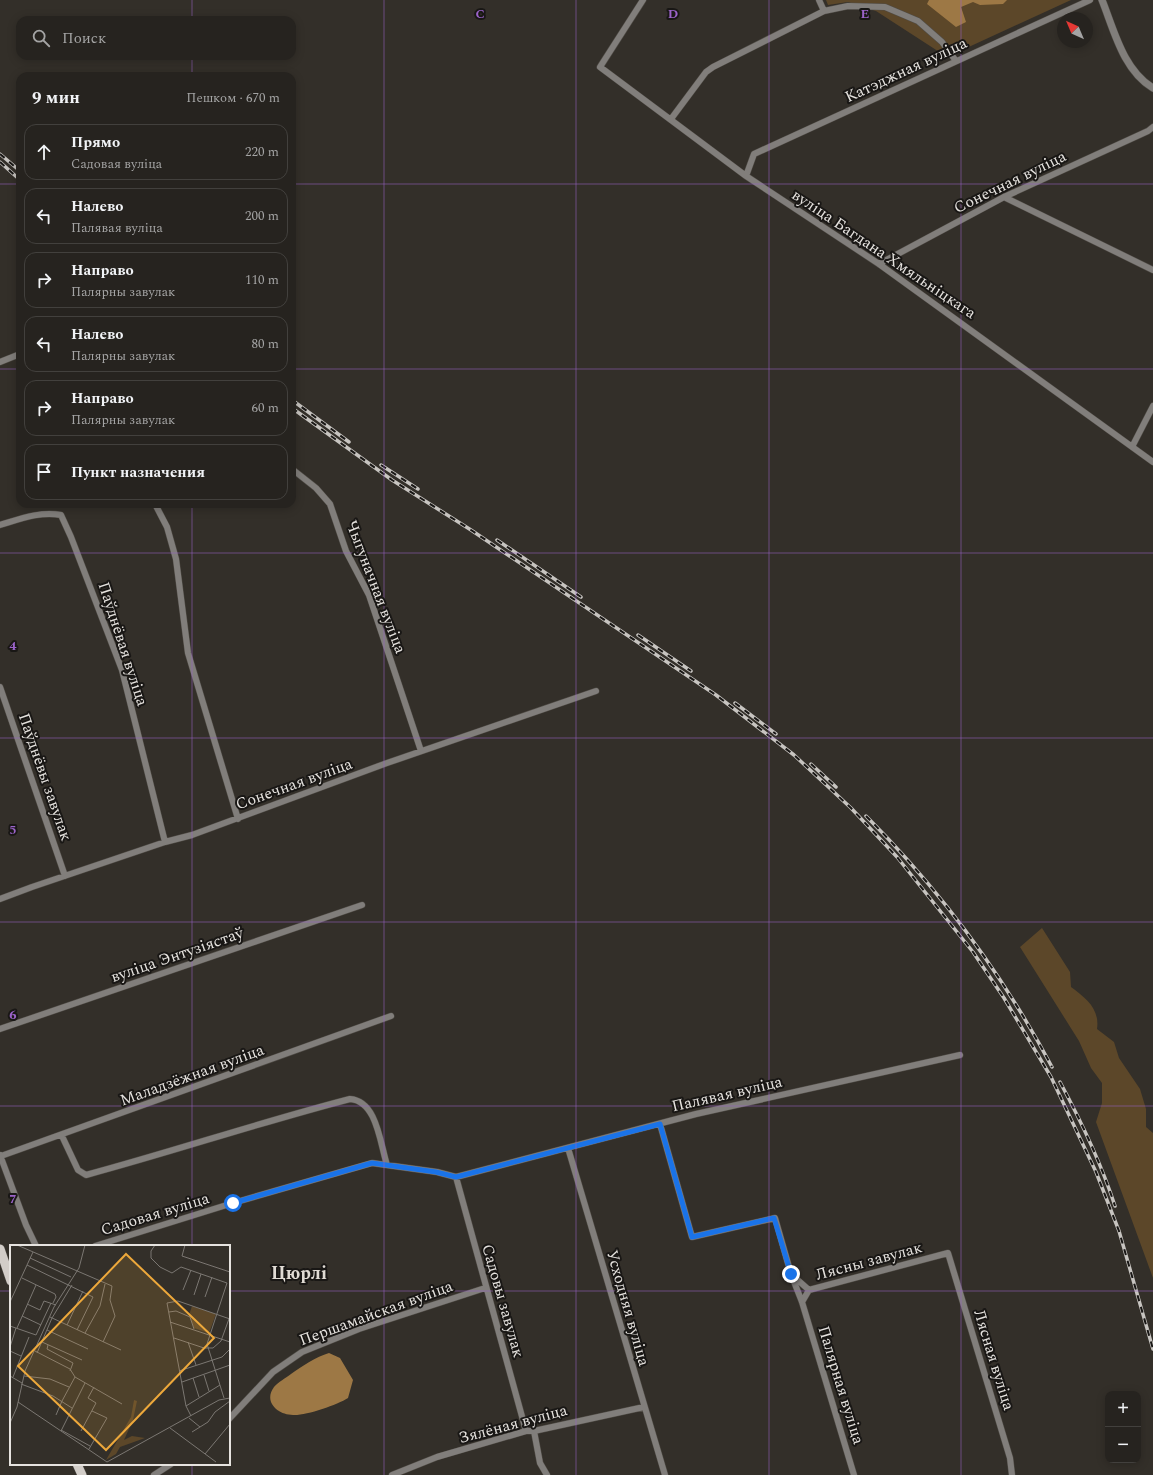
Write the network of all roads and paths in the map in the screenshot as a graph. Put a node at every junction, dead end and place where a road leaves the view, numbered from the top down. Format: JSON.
{"nodes":[{"id":1,"x":643,"y":0,"type":"edge"},
{"id":2,"x":819,"y":0,"type":"edge"},
{"id":3,"x":1090,"y":0,"type":"edge"},
{"id":4,"x":1102,"y":0,"type":"edge"},
{"id":5,"x":824,"y":11,"type":"junction"},
{"id":6,"x":956,"y":61,"type":"junction"},
{"id":7,"x":1153,"y":88,"type":"edge"},
{"id":8,"x":671,"y":119,"type":"junction"},
{"id":9,"x":1153,"y":127,"type":"edge"},
{"id":10,"x":746,"y":176,"type":"junction"},
{"id":11,"x":1004,"y":197,"type":"junction"},
{"id":12,"x":879,"y":264,"type":"junction"},
{"id":13,"x":1153,"y":270,"type":"edge"},
{"id":14,"x":16,"y":356,"type":"edge"},
{"id":15,"x":0,"y":362,"type":"edge"},
{"id":16,"x":1153,"y":406,"type":"edge"},
{"id":17,"x":1132,"y":447,"type":"junction"},
{"id":18,"x":1153,"y":462,"type":"edge"},
{"id":19,"x":296,"y":472,"type":"edge"},
{"id":20,"x":157,"y":508,"type":"edge"},
{"id":21,"x":0,"y":525,"type":"edge"},
{"id":22,"x":0,"y":687,"type":"edge"},
{"id":23,"x":596,"y":691,"type":"dead end"},
{"id":24,"x":421,"y":751,"type":"junction"},
{"id":25,"x":238,"y":819,"type":"junction"},
{"id":26,"x":165,"y":842,"type":"junction"},
{"id":27,"x":65,"y":876,"type":"junction"},
{"id":28,"x":0,"y":900,"type":"edge"},
{"id":29,"x":362,"y":905,"type":"dead end"},
{"id":30,"x":391,"y":1016,"type":"dead end"},
{"id":31,"x":0,"y":1029,"type":"edge"},
{"id":32,"x":960,"y":1055,"type":"dead end"},
{"id":33,"x":660,"y":1124,"type":"junction"},
{"id":34,"x":62,"y":1136,"type":"junction"},
{"id":35,"x":568,"y":1148,"type":"junction"},
{"id":36,"x":0,"y":1156,"type":"edge"},
{"id":37,"x":387,"y":1165,"type":"junction"},
{"id":38,"x":456,"y":1177,"type":"junction"},
{"id":39,"x":36,"y":1245,"type":"edge"},
{"id":40,"x":98,"y":1245,"type":"edge"},
{"id":41,"x":0,"y":1249,"type":"edge"},
{"id":42,"x":948,"y":1254,"type":"joint"},
{"id":43,"x":791,"y":1274,"type":"junction"},
{"id":44,"x":10,"y":1276,"type":"edge"},
{"id":45,"x":485,"y":1288,"type":"junction"},
{"id":46,"x":809,"y":1290,"type":"junction"},
{"id":47,"x":802,"y":1302,"type":"junction"},
{"id":48,"x":644,"y":1407,"type":"junction"},
{"id":49,"x":230,"y":1418,"type":"edge"},
{"id":50,"x":526,"y":1431,"type":"junction"},
{"id":51,"x":534,"y":1431,"type":"junction"},
{"id":52,"x":77,"y":1465,"type":"edge"},
{"id":53,"x":169,"y":1465,"type":"edge"},
{"id":54,"x":82,"y":1475,"type":"edge"},
{"id":55,"x":154,"y":1475,"type":"edge"},
{"id":56,"x":392,"y":1475,"type":"edge"},
{"id":57,"x":547,"y":1475,"type":"edge"},
{"id":58,"x":665,"y":1475,"type":"edge"},
{"id":59,"x":854,"y":1475,"type":"edge"},
{"id":60,"x":1012,"y":1475,"type":"edge"}],
"edges":[{"from":1,"to":8,"type":"street","name":"вуліца Багдана Хмяльніцкага"},
{"from":2,"to":5,"type":"street"},
{"from":3,"to":6,"type":"street","name":"Катэджная вуліца"},
{"from":4,"to":7,"type":"street"},
{"from":5,"to":6,"type":"street"},
{"from":5,"to":8,"type":"street"},
{"from":6,"to":10,"type":"street","name":"Катэджная вуліца"},
{"from":8,"to":10,"type":"street","name":"вуліца Багдана Хмяльніцкага"},
{"from":9,"to":11,"type":"street","name":"Сонечная вуліца"},
{"from":10,"to":12,"type":"street","name":"вуліца Багдана Хмяльніцкага"},
{"from":11,"to":12,"type":"street","name":"Сонечная вуліца"},
{"from":11,"to":13,"type":"street"},
{"from":12,"to":17,"type":"street","name":"вуліца Багдана Хмяльніцкага"},
{"from":14,"to":15,"type":"street"},
{"from":16,"to":17,"type":"street"},
{"from":17,"to":18,"type":"street","name":"вуліца Багдана Хмяльніцкага"},
{"from":19,"to":24,"type":"street","name":"Чыгуначная вуліца"},
{"from":20,"to":25,"type":"street"},
{"from":21,"to":26,"type":"street","name":"Паўднёвая вуліца"},
{"from":22,"to":27,"type":"street","name":"Паўднёвы завулак"},
{"from":23,"to":24,"type":"street","name":"Сонечная вуліца"},
{"from":24,"to":25,"type":"street","name":"Сонечная вуліца"},
{"from":25,"to":26,"type":"street","name":"Сонечная вуліца"},
{"from":26,"to":27,"type":"street","name":"Сонечная вуліца"},
{"from":27,"to":28,"type":"street","name":"Сонечная вуліца"},
{"from":29,"to":31,"type":"street","name":"вуліца Энтузіястаў"},
{"from":30,"to":34,"type":"street","name":"Маладзёжная вуліца"},
{"from":32,"to":33,"type":"street","name":"Палявая вуліца"},
{"from":33,"to":35,"type":"street","name":"Палявая вуліца"},
{"from":33,"to":43,"type":"street","name":"Палярная вуліца"},
{"from":34,"to":36,"type":"street","name":"Маладзёжная вуліца"},
{"from":34,"to":37,"type":"street"},
{"from":35,"to":38,"type":"street","name":"Палявая вуліца"},
{"from":35,"to":48,"type":"street","name":"Усходняя вуліца"},
{"from":36,"to":39,"type":"street"},
{"from":37,"to":38,"type":"street","name":"Садовая вуліца"},
{"from":37,"to":40,"type":"street","name":"Садовая вуліца"},
{"from":38,"to":45,"type":"street","name":"Садовы завулак"},
{"from":41,"to":44,"type":"main road"},
{"from":42,"to":46,"type":"street","name":"Лясны завулак"},
{"from":42,"to":60,"type":"street","name":"Лясная вуліца"},
{"from":43,"to":46,"type":"street"},
{"from":43,"to":47,"type":"street","name":"Палярная вуліца"},
{"from":45,"to":49,"type":"street","name":"Першамайская вуліца"},
{"from":45,"to":50,"type":"street","name":"Садовы завулак"},
{"from":46,"to":47,"type":"street","name":"Лясны завулак"},
{"from":47,"to":59,"type":"street","name":"Палярная вуліца"},
{"from":48,"to":51,"type":"street","name":"Зялёная вуліца"},
{"from":48,"to":58,"type":"street","name":"Усходняя вуліца"},
{"from":50,"to":51,"type":"street","name":"Зялёная вуліца"},
{"from":50,"to":56,"type":"street","name":"Зялёная вуліца"},
{"from":51,"to":57,"type":"street"},
{"from":52,"to":54,"type":"main road"},
{"from":53,"to":55,"type":"street"}]}
